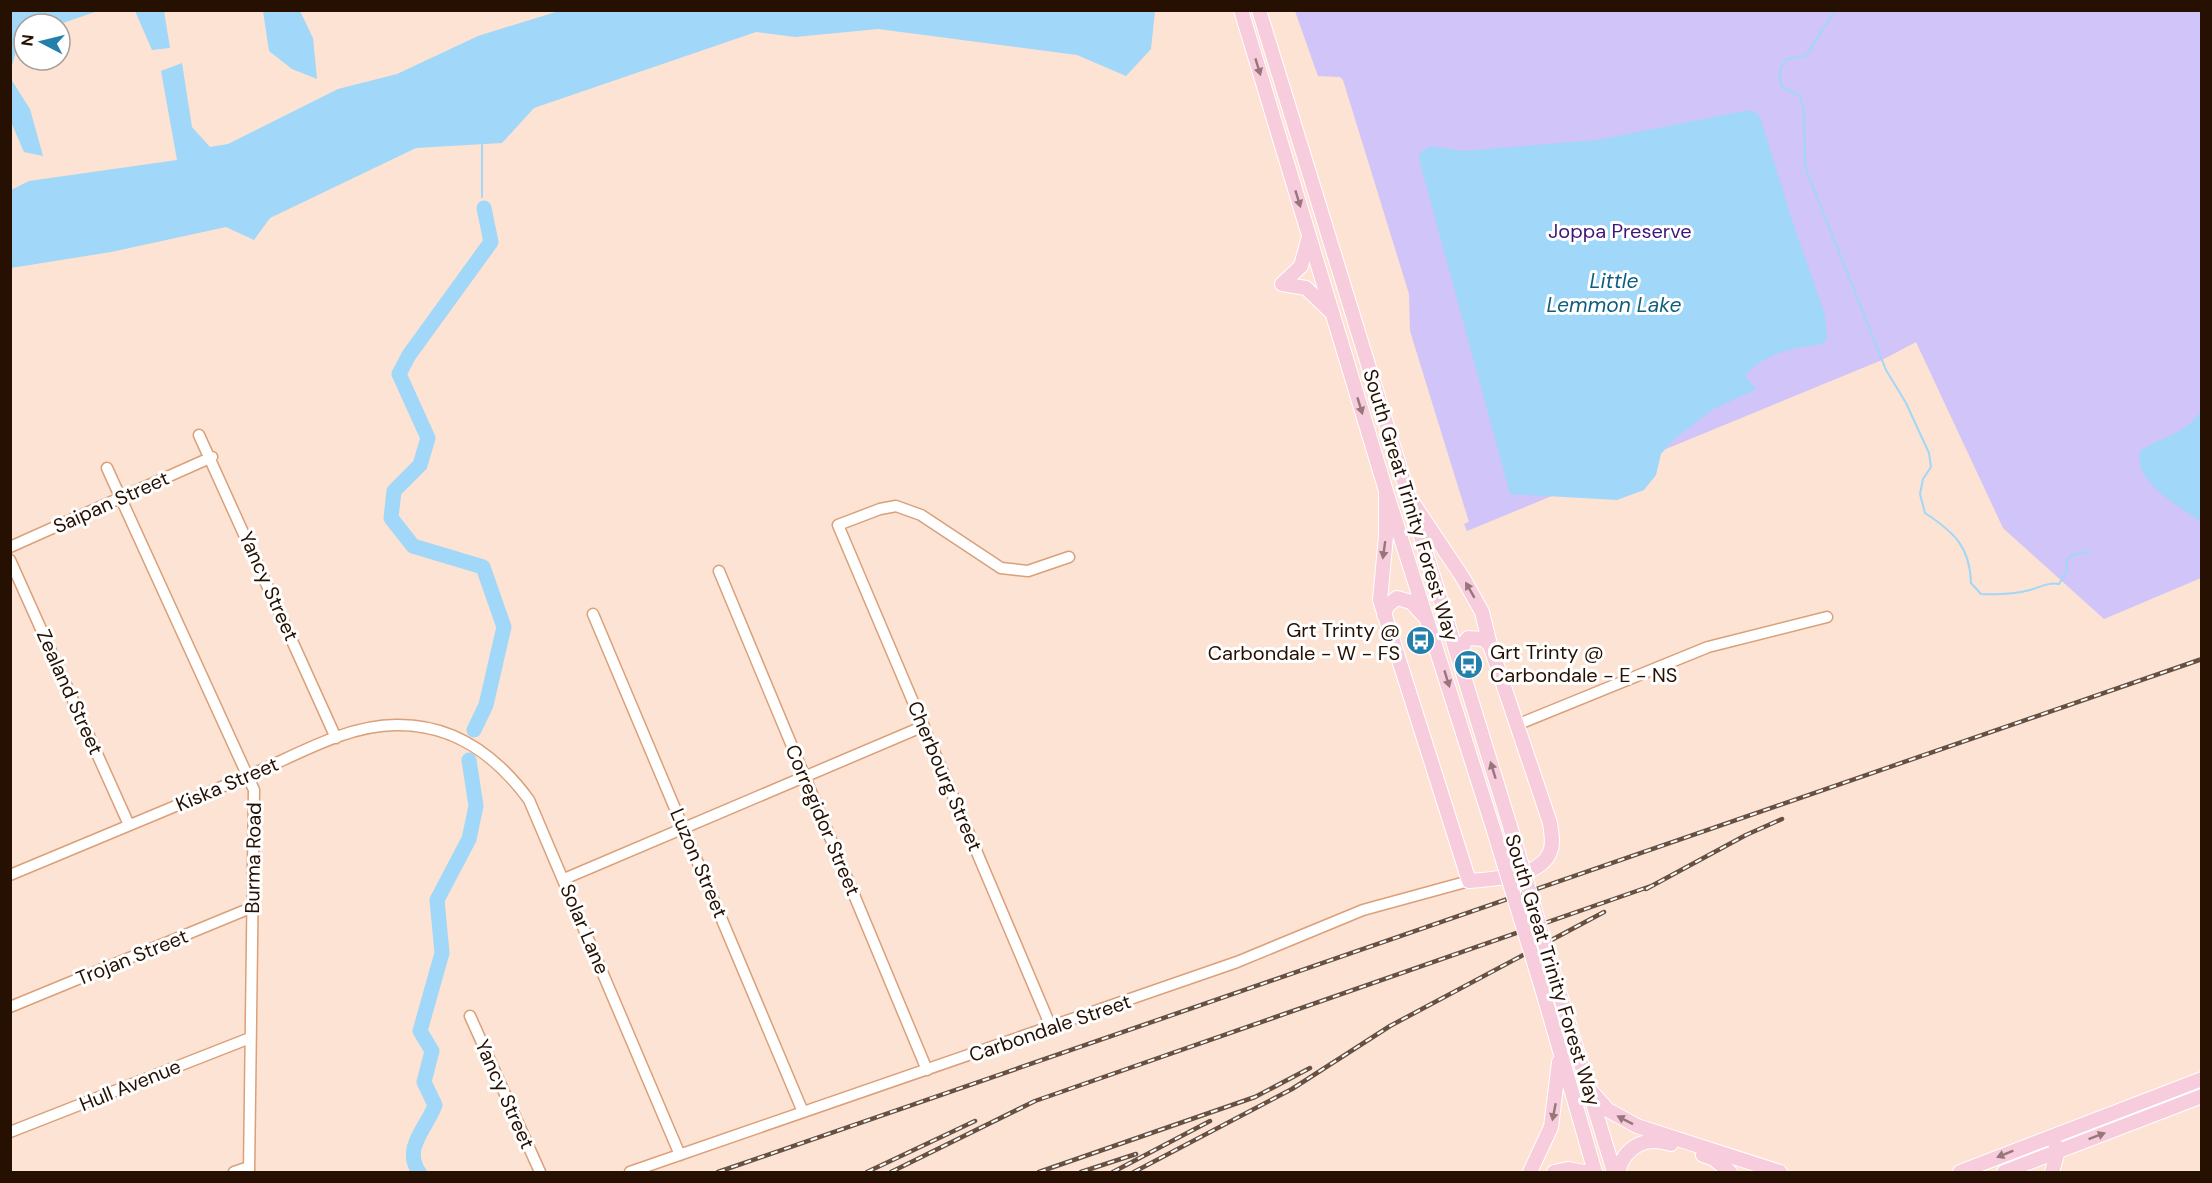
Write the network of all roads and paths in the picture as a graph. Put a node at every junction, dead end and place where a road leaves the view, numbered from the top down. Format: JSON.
{"nodes":[{"id":1,"x":1241,"y":10,"type":"edge"},
{"id":2,"x":1259,"y":10,"type":"edge"},
{"id":3,"x":1309,"y":234,"type":"junction"},
{"id":4,"x":1320,"y":274,"type":"junction"},
{"id":5,"x":1332,"y":313,"type":"junction"},
{"id":6,"x":1355,"y":328,"type":"junction"},
{"id":7,"x":199,"y":435,"type":"dead end"},
{"id":8,"x":212,"y":457,"type":"junction"},
{"id":9,"x":107,"y":468,"type":"dead end"},
{"id":10,"x":1386,"y":491,"type":"junction"},
{"id":11,"x":1409,"y":497,"type":"junction"},
{"id":12,"x":120,"y":498,"type":"junction"},
{"id":13,"x":10,"y":547,"type":"edge"},
{"id":14,"x":1069,"y":557,"type":"dead end"},
{"id":15,"x":10,"y":560,"type":"edge"},
{"id":16,"x":719,"y":571,"type":"dead end"},
{"id":17,"x":593,"y":614,"type":"dead end"},
{"id":18,"x":1384,"y":615,"type":"junction"},
{"id":19,"x":1827,"y":616,"type":"dead end"},
{"id":20,"x":1429,"y":623,"type":"junction"},
{"id":21,"x":1490,"y":645,"type":"junction"},
{"id":22,"x":1460,"y":663,"type":"junction"},
{"id":23,"x":1519,"y":724,"type":"junction"},
{"id":24,"x":924,"y":726,"type":"junction"},
{"id":25,"x":450,"y":734,"type":"joint"},
{"id":26,"x":336,"y":738,"type":"junction"},
{"id":27,"x":248,"y":775,"type":"junction"},
{"id":28,"x":805,"y":778,"type":"junction"},
{"id":29,"x":129,"y":825,"type":"junction"},
{"id":30,"x":684,"y":829,"type":"junction"},
{"id":31,"x":10,"y":875,"type":"edge"},
{"id":32,"x":564,"y":879,"type":"junction"},
{"id":33,"x":1469,"y":880,"type":"junction"},
{"id":34,"x":253,"y":908,"type":"junction"},
{"id":35,"x":10,"y":1007,"type":"edge"},
{"id":36,"x":470,"y":1016,"type":"dead end"},
{"id":37,"x":1051,"y":1027,"type":"junction"},
{"id":38,"x":250,"y":1038,"type":"junction"},
{"id":39,"x":1560,"y":1053,"type":"junction"},
{"id":40,"x":927,"y":1070,"type":"junction"},
{"id":41,"x":2202,"y":1079,"type":"edge"},
{"id":42,"x":1590,"y":1090,"type":"junction"},
{"id":43,"x":2202,"y":1096,"type":"edge"},
{"id":44,"x":803,"y":1112,"type":"junction"},
{"id":45,"x":10,"y":1132,"type":"edge"},
{"id":46,"x":2051,"y":1136,"type":"junction"},
{"id":47,"x":2058,"y":1151,"type":"junction"},
{"id":48,"x":680,"y":1155,"type":"junction"},
{"id":49,"x":249,"y":1170,"type":"edge"},
{"id":50,"x":234,"y":1173,"type":"edge"},
{"id":51,"x":540,"y":1173,"type":"edge"},
{"id":52,"x":630,"y":1173,"type":"edge"},
{"id":53,"x":1530,"y":1173,"type":"edge"},
{"id":54,"x":1554,"y":1173,"type":"edge"},
{"id":55,"x":1584,"y":1173,"type":"edge"},
{"id":56,"x":1595,"y":1173,"type":"edge"},
{"id":57,"x":1616,"y":1173,"type":"edge"},
{"id":58,"x":1730,"y":1173,"type":"edge"},
{"id":59,"x":1780,"y":1173,"type":"edge"},
{"id":60,"x":1960,"y":1173,"type":"edge"},
{"id":61,"x":2004,"y":1173,"type":"edge"},
{"id":62,"x":2052,"y":1173,"type":"edge"}],
"edges":[{"from":1,"to":3,"type":"main road","name":"South Great Trinity Forest Way","one_way":true},
{"from":2,"to":6,"type":"main road","name":"South Great Trinity Forest Way"},
{"from":3,"to":4,"type":"main road","name":"South Great Trinity Forest Way"},
{"from":3,"to":5,"type":"main road"},
{"from":4,"to":5,"type":"main road","name":"South Great Trinity Forest Way"},
{"from":4,"to":6,"type":"main road"},
{"from":5,"to":10,"type":"main road","name":"South Great Trinity Forest Way","one_way":true},
{"from":6,"to":11,"type":"main road","name":"South Great Trinity Forest Way"},
{"from":7,"to":8,"type":"street","name":"Yancy Street"},
{"from":8,"to":12,"type":"street","name":"Saipan Street"},
{"from":8,"to":26,"type":"street","name":"Yancy Street"},
{"from":9,"to":12,"type":"street","name":"Burma Road"},
{"from":10,"to":18,"type":"main road","one_way":true},
{"from":10,"to":20,"type":"main road","name":"South Great Trinity Forest Way"},
{"from":21,"to":11,"type":"main road","one_way":true},
{"from":11,"to":22,"type":"main road","name":"South Great Trinity Forest Way"},
{"from":12,"to":13,"type":"street","name":"Saipan Street"},
{"from":12,"to":27,"type":"street","name":"Burma Road"},
{"from":14,"to":24,"type":"street","name":"Cherbourg Street"},
{"from":15,"to":29,"type":"street","name":"Zealand Street"},
{"from":16,"to":28,"type":"street","name":"Corregidor Street"},
{"from":17,"to":30,"type":"street","name":"Luzon Street"},
{"from":18,"to":20,"type":"main road"},
{"from":18,"to":33,"type":"main road"},
{"from":19,"to":23,"type":"street"},
{"from":20,"to":39,"type":"main road","name":"South Great Trinity Forest Way","one_way":true,"bridge":true},
{"from":21,"to":22,"type":"main road"},
{"from":21,"to":23,"type":"main road"},
{"from":42,"to":22,"type":"main road","name":"South Great Trinity Forest Way","one_way":true,"bridge":true},
{"from":23,"to":33,"type":"main road"},
{"from":24,"to":28,"type":"street"},
{"from":24,"to":37,"type":"street","name":"Cherbourg Street"},
{"from":25,"to":26,"type":"street","name":"Kiska Street"},
{"from":25,"to":32,"type":"street","name":"Solar Lane"},
{"from":26,"to":27,"type":"street","name":"Kiska Street"},
{"from":27,"to":29,"type":"street","name":"Kiska Street"},
{"from":27,"to":34,"type":"street","name":"Burma Road"},
{"from":28,"to":30,"type":"street"},
{"from":28,"to":40,"type":"street","name":"Corregidor Street"},
{"from":29,"to":31,"type":"street","name":"Kiska Street"},
{"from":30,"to":32,"type":"street"},
{"from":30,"to":44,"type":"street","name":"Luzon Street"},
{"from":32,"to":48,"type":"street","name":"Solar Lane"},
{"from":33,"to":37,"type":"street","name":"Carbondale Street"},
{"from":34,"to":35,"type":"street","name":"Trojan Street"},
{"from":34,"to":38,"type":"street","name":"Burma Road"},
{"from":36,"to":51,"type":"street","name":"Yancy Street"},
{"from":37,"to":40,"type":"street","name":"Carbondale Street"},
{"from":38,"to":45,"type":"street","name":"Hull Avenue"},
{"from":38,"to":49,"type":"street","name":"Burma Road"},
{"from":39,"to":53,"type":"main road","one_way":true},
{"from":39,"to":56,"type":"main road","name":"South Great Trinity Forest Way"},
{"from":40,"to":44,"type":"street","name":"Carbondale Street"},
{"from":41,"to":46,"type":"main road"},
{"from":42,"to":57,"type":"main road","name":"South Great Trinity Forest Way"},
{"from":59,"to":42,"type":"main road","one_way":true},
{"from":47,"to":43,"type":"main road","one_way":true},
{"from":44,"to":48,"type":"street","name":"Carbondale Street"},
{"from":46,"to":47,"type":"main road"},
{"from":46,"to":60,"type":"main road","one_way":true},
{"from":47,"to":61,"type":"main road"},
{"from":47,"to":62,"type":"main road"},
{"from":48,"to":52,"type":"street","name":"Carbondale Street"},
{"from":49,"to":50,"type":"street"},
{"from":54,"to":55,"type":"main road"},
{"from":57,"to":58,"type":"main road"}]}
